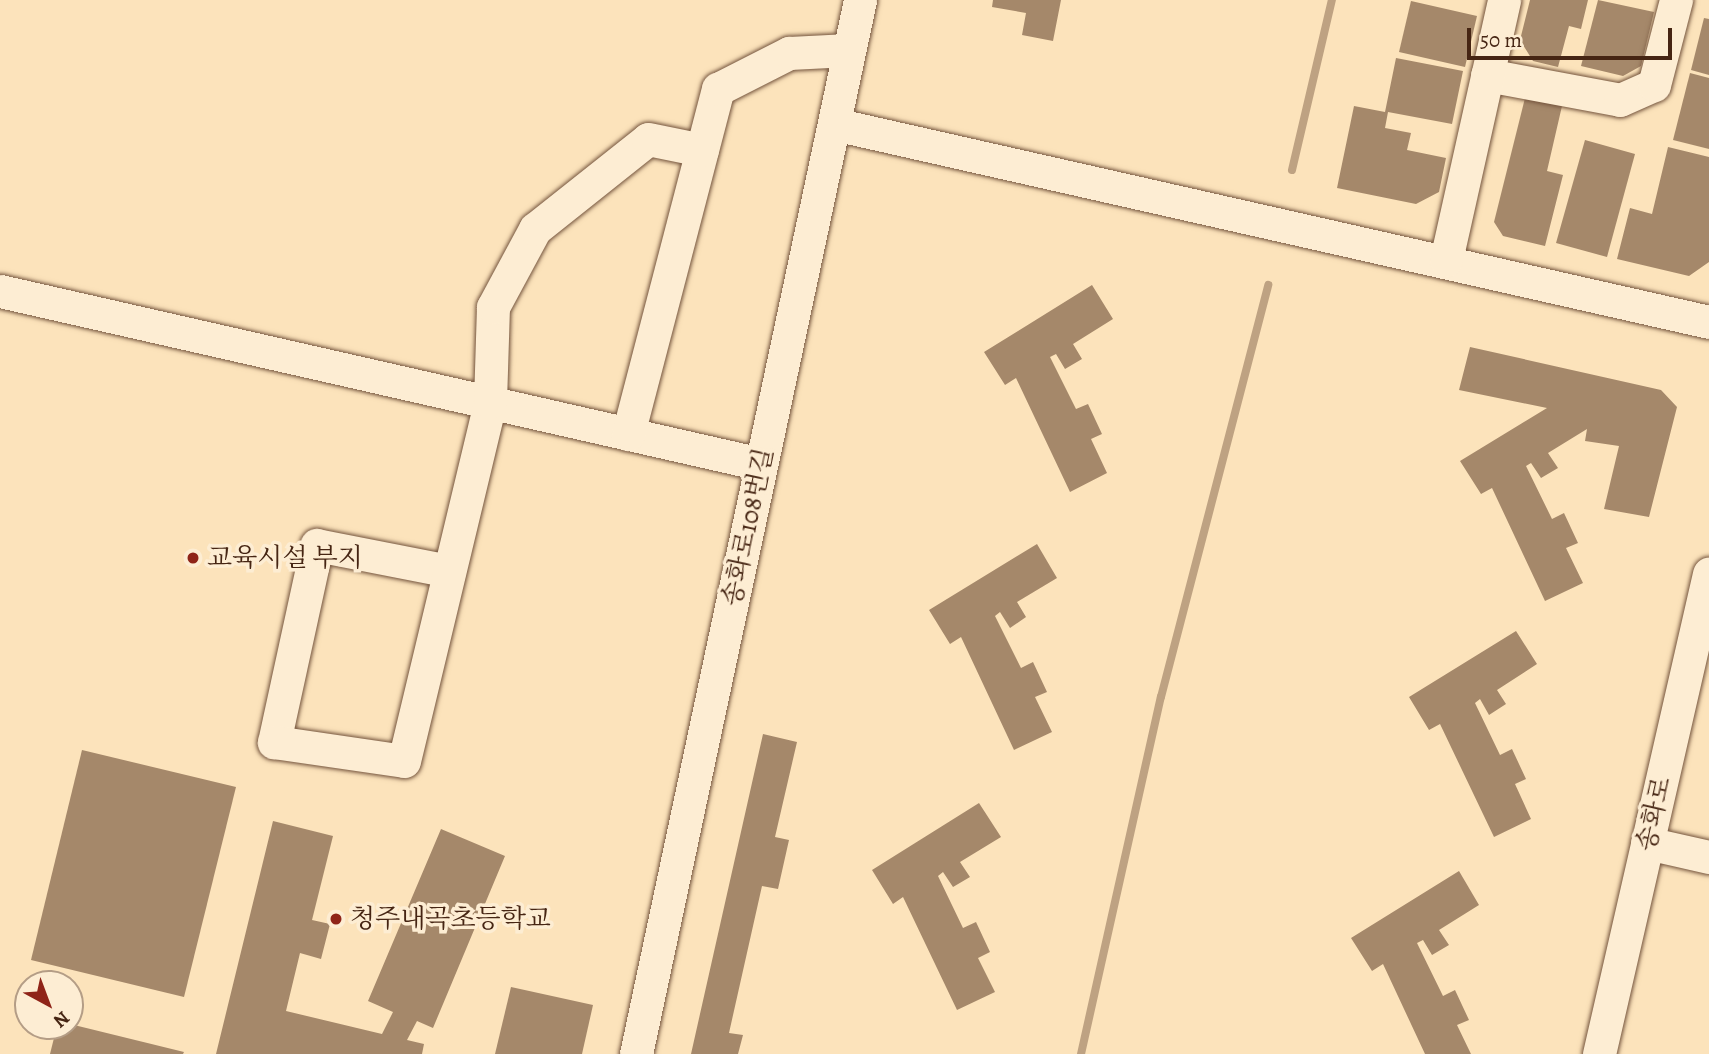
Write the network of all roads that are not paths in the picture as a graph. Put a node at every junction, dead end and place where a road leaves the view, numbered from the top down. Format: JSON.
{"nodes":[{"id":1,"x":860,"y":0,"type":"edge"},
{"id":2,"x":1504,"y":0,"type":"edge"},
{"id":3,"x":1676,"y":0,"type":"edge"},
{"id":4,"x":849,"y":50,"type":"junction"},
{"id":5,"x":1487,"y":75,"type":"junction"},
{"id":6,"x":834,"y":124,"type":"junction"},
{"id":7,"x":702,"y":150,"type":"junction"},
{"id":8,"x":1446,"y":260,"type":"junction"},
{"id":9,"x":0,"y":291,"type":"edge"},
{"id":10,"x":1709,"y":322,"type":"edge"},
{"id":11,"x":490,"y":402,"type":"junction"},
{"id":12,"x":628,"y":434,"type":"junction"},
{"id":13,"x":761,"y":464,"type":"junction"},
{"id":14,"x":449,"y":571,"type":"junction"},
{"id":15,"x":1709,"y":573,"type":"edge"},
{"id":16,"x":1647,"y":844,"type":"junction"},
{"id":17,"x":1709,"y":858,"type":"edge"},
{"id":18,"x":636,"y":1054,"type":"edge"},
{"id":19,"x":1599,"y":1054,"type":"edge"}],
"edges":[{"from":1,"to":4,"type":"street","name":"송화로108번길"},
{"from":2,"to":5,"type":"street"},
{"from":3,"to":5,"type":"street"},
{"from":4,"to":6,"type":"street","name":"송화로108번길"},
{"from":4,"to":7,"type":"street"},
{"from":5,"to":8,"type":"street"},
{"from":6,"to":8,"type":"street"},
{"from":6,"to":13,"type":"street","name":"송화로108번길"},
{"from":7,"to":11,"type":"street"},
{"from":7,"to":12,"type":"street"},
{"from":8,"to":10,"type":"street"},
{"from":9,"to":11,"type":"street"},
{"from":11,"to":12,"type":"street"},
{"from":11,"to":14,"type":"street"},
{"from":12,"to":13,"type":"street"},
{"from":13,"to":18,"type":"street","name":"송화로108번길"},
{"from":14,"to":14,"type":"street"},
{"from":15,"to":16,"type":"street","name":"송화로"},
{"from":16,"to":17,"type":"street"},
{"from":16,"to":19,"type":"street","name":"송화로"}]}
